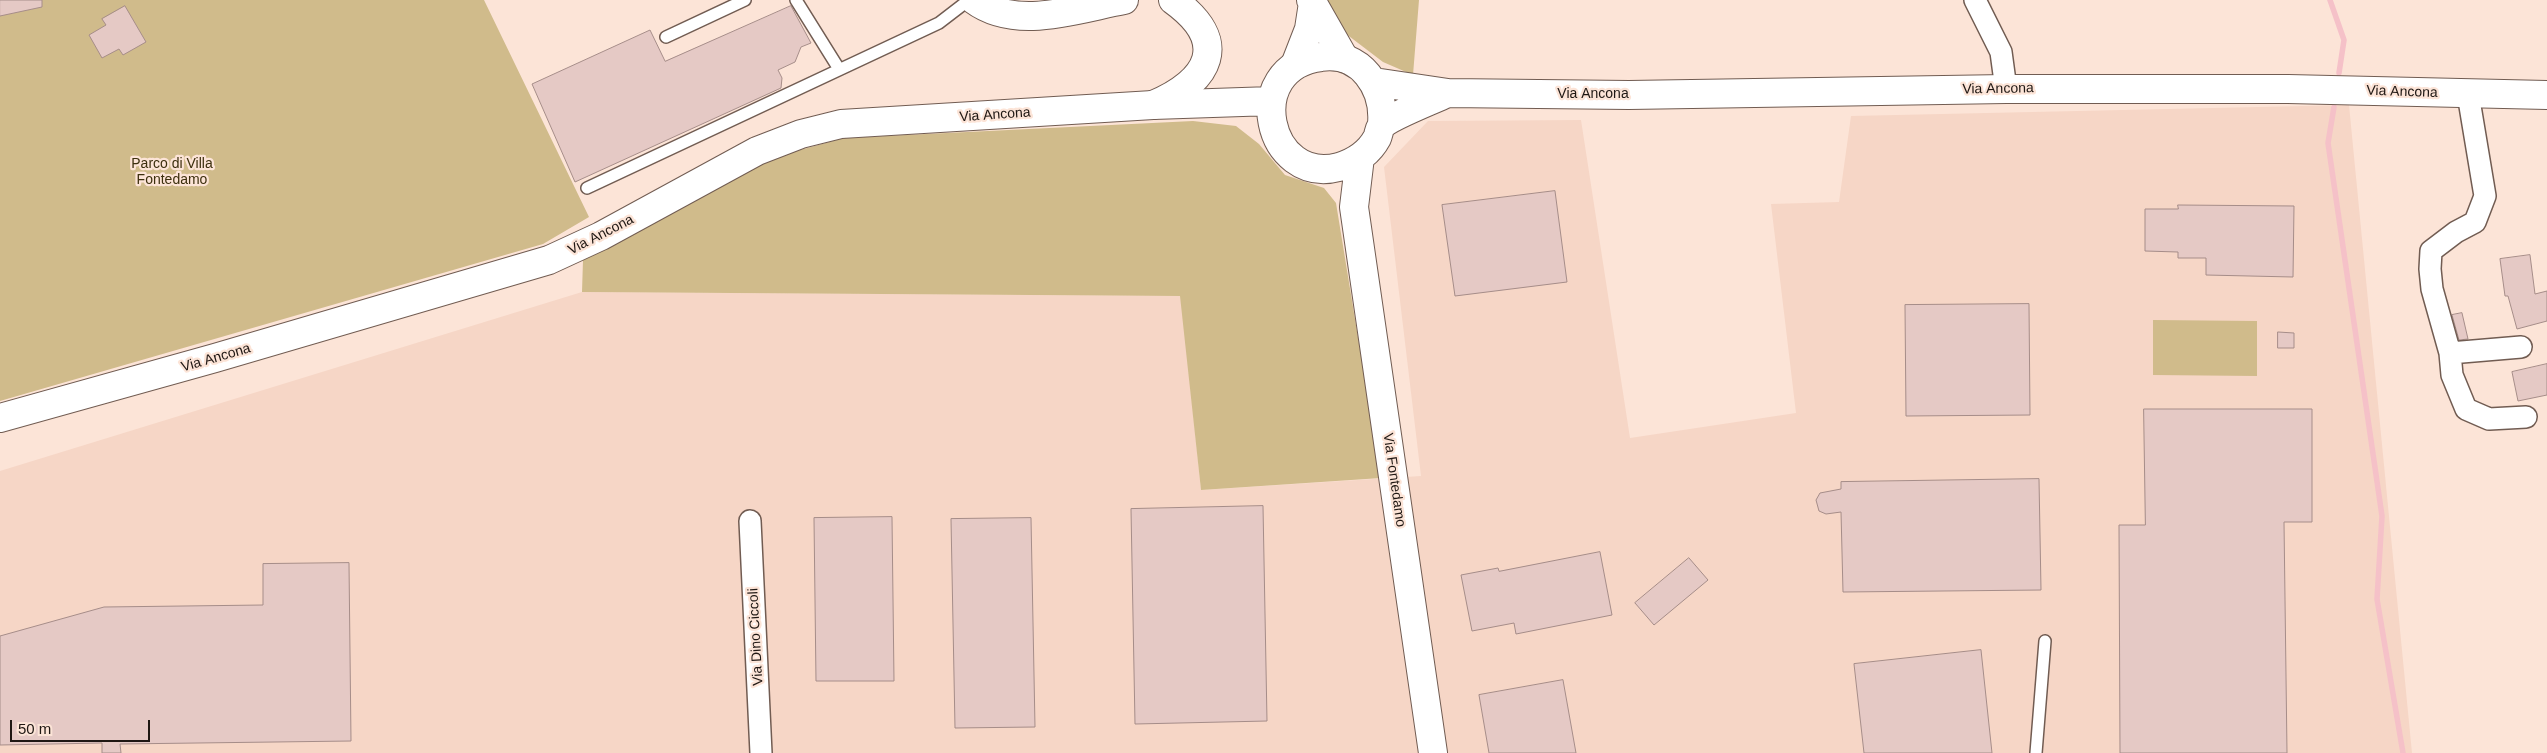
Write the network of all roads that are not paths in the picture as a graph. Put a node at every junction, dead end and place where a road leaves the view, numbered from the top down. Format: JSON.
{"nodes":[{"id":1,"x":745,"y":0,"type":"edge"},
{"id":2,"x":796,"y":0,"type":"edge"},
{"id":3,"x":970,"y":0,"type":"edge"},
{"id":4,"x":974,"y":0,"type":"edge"},
{"id":5,"x":1124,"y":0,"type":"edge"},
{"id":6,"x":1173,"y":0,"type":"edge"},
{"id":7,"x":1975,"y":0,"type":"edge"},
{"id":8,"x":1312,"y":2,"type":"edge"},
{"id":9,"x":666,"y":36,"type":"dead end"},
{"id":10,"x":1344,"y":58,"type":"junction"},
{"id":11,"x":1295,"y":65,"type":"junction"},
{"id":12,"x":839,"y":69,"type":"junction"},
{"id":13,"x":1374,"y":82,"type":"junction"},
{"id":14,"x":2006,"y":89,"type":"junction"},
{"id":15,"x":1448,"y":93,"type":"junction"},
{"id":16,"x":2468,"y":94,"type":"junction"},
{"id":17,"x":2547,"y":95,"type":"edge"},
{"id":18,"x":1272,"y":101,"type":"junction"},
{"id":19,"x":1204,"y":104,"type":"junction"},
{"id":20,"x":1153,"y":105,"type":"junction"},
{"id":21,"x":1382,"y":124,"type":"junction"},
{"id":22,"x":1273,"y":128,"type":"junction"},
{"id":23,"x":1360,"y":157,"type":"junction"},
{"id":24,"x":1323,"y":168,"type":"junction"},
{"id":25,"x":587,"y":188,"type":"dead end"},
{"id":26,"x":1354,"y":207,"type":"junction"},
{"id":27,"x":2521,"y":347,"type":"dead end"},
{"id":28,"x":2450,"y":352,"type":"junction"},
{"id":29,"x":2526,"y":417,"type":"dead end"},
{"id":30,"x":0,"y":418,"type":"edge"},
{"id":31,"x":750,"y":521,"type":"dead end"},
{"id":32,"x":2045,"y":641,"type":"dead end"},
{"id":33,"x":1427,"y":747,"type":"edge"},
{"id":34,"x":761,"y":753,"type":"edge"},
{"id":35,"x":2036,"y":753,"type":"edge"}],
"edges":[{"from":1,"to":9,"type":"lane"},
{"from":2,"to":12,"type":"lane"},
{"from":3,"to":12,"type":"lane"},
{"from":4,"to":5,"type":"main road"},
{"from":6,"to":20,"type":"main road"},
{"from":7,"to":14,"type":"street"},
{"from":8,"to":10,"type":"main road"},
{"from":8,"to":11,"type":"main road"},
{"from":10,"to":11,"type":"main road"},
{"from":10,"to":13,"type":"main road"},
{"from":11,"to":18,"type":"main road"},
{"from":12,"to":25,"type":"lane"},
{"from":13,"to":15,"type":"main road","name":"Via Ancona"},
{"from":13,"to":21,"type":"main road"},
{"from":14,"to":15,"type":"main road","name":"Via Ancona"},
{"from":14,"to":16,"type":"main road","name":"Via Ancona"},
{"from":15,"to":21,"type":"main road","name":"Via Ancona"},
{"from":16,"to":17,"type":"main road","name":"Via Ancona"},
{"from":16,"to":28,"type":"street"},
{"from":18,"to":19,"type":"main road","name":"Via Ancona"},
{"from":18,"to":22,"type":"main road"},
{"from":19,"to":20,"type":"main road","name":"Via Ancona"},
{"from":19,"to":22,"type":"main road","name":"Via Ancona"},
{"from":20,"to":30,"type":"main road","name":"Via Ancona"},
{"from":21,"to":23,"type":"main road"},
{"from":22,"to":24,"type":"main road"},
{"from":23,"to":24,"type":"main road"},
{"from":23,"to":26,"type":"main road","name":"Via Fontedamo"},
{"from":24,"to":26,"type":"main road"},
{"from":26,"to":33,"type":"main road","name":"Via Fontedamo"},
{"from":27,"to":28,"type":"street"},
{"from":28,"to":29,"type":"street"},
{"from":31,"to":34,"type":"street","name":"Via Dino Ciccoli"},
{"from":32,"to":35,"type":"lane"}]}
